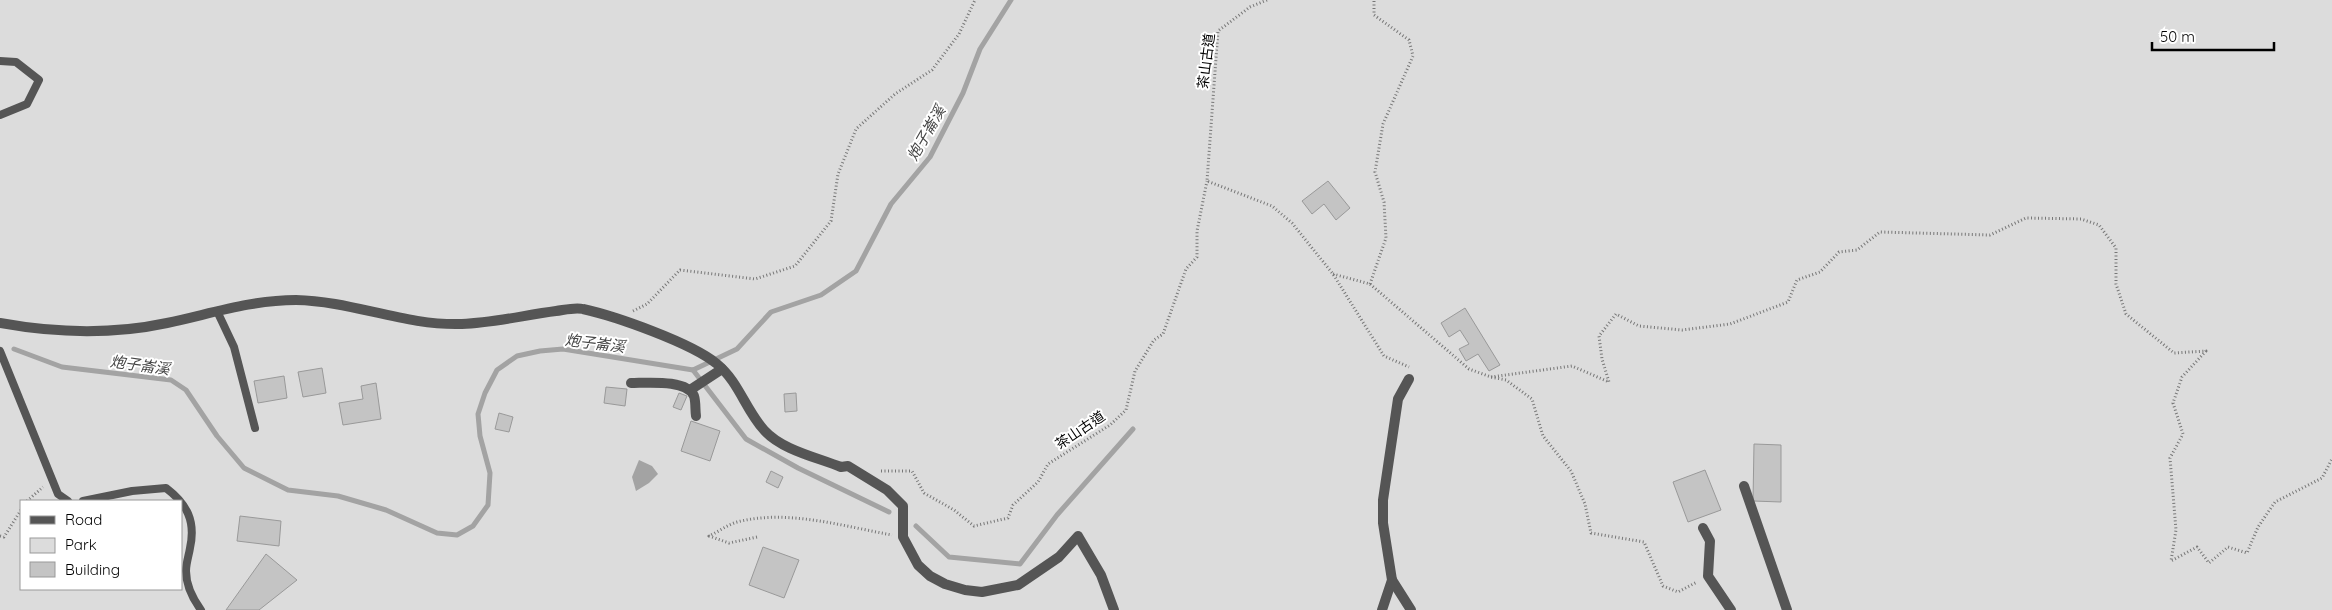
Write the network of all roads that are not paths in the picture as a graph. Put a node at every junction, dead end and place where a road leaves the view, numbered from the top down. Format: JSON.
{"nodes":[{"id":1,"x":0,"y":61,"type":"edge"},
{"id":2,"x":0,"y":115,"type":"edge"},
{"id":3,"x":217,"y":310,"type":"junction"},
{"id":4,"x":0,"y":324,"type":"edge"},
{"id":5,"x":0,"y":350,"type":"edge"},
{"id":6,"x":720,"y":367,"type":"junction"},
{"id":7,"x":1409,"y":379,"type":"road end"},
{"id":8,"x":631,"y":383,"type":"dead end"},
{"id":9,"x":690,"y":390,"type":"junction"},
{"id":10,"x":696,"y":416,"type":"dead end"},
{"id":11,"x":255,"y":428,"type":"dead end"},
{"id":12,"x":1744,"y":486,"type":"dead end"},
{"id":13,"x":67,"y":500,"type":"edge"},
{"id":14,"x":88,"y":500,"type":"edge"},
{"id":15,"x":181,"y":500,"type":"edge"},
{"id":16,"x":182,"y":502,"type":"edge"},
{"id":17,"x":1703,"y":528,"type":"dead end"},
{"id":18,"x":1392,"y":580,"type":"junction"},
{"id":19,"x":201,"y":610,"type":"edge"},
{"id":20,"x":1114,"y":610,"type":"edge"},
{"id":21,"x":1382,"y":610,"type":"edge"},
{"id":22,"x":1411,"y":610,"type":"edge"},
{"id":23,"x":1731,"y":610,"type":"edge"},
{"id":24,"x":1787,"y":610,"type":"edge"}],
"edges":[{"from":1,"to":2,"type":"lane"},
{"from":3,"to":4,"type":"street"},
{"from":3,"to":6,"type":"street"},
{"from":3,"to":11,"type":"lane"},
{"from":5,"to":13,"type":"lane"},
{"from":6,"to":9,"type":"street"},
{"from":6,"to":20,"type":"street"},
{"from":7,"to":18,"type":"street"},
{"from":8,"to":9,"type":"street"},
{"from":9,"to":10,"type":"street"},
{"from":12,"to":24,"type":"street"},
{"from":14,"to":15,"type":"lane"},
{"from":16,"to":19,"type":"lane"},
{"from":17,"to":23,"type":"street"},
{"from":18,"to":21,"type":"street"},
{"from":18,"to":22,"type":"street"}]}
